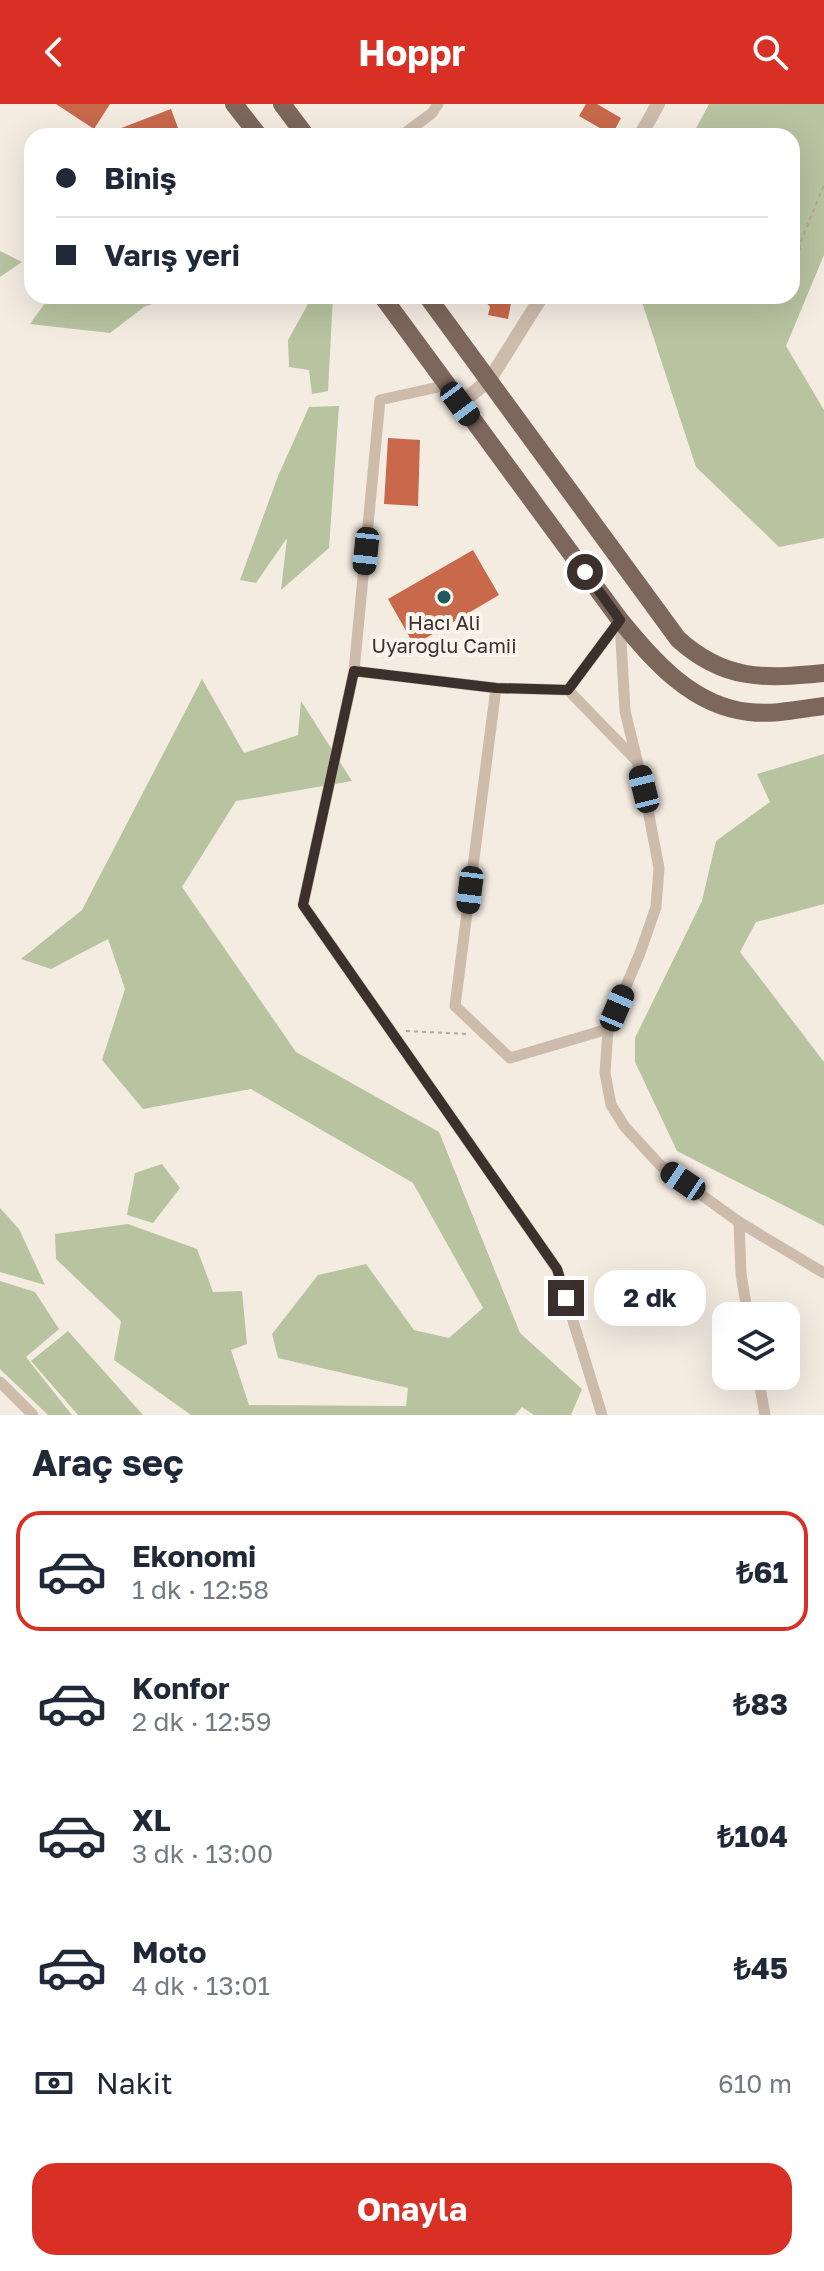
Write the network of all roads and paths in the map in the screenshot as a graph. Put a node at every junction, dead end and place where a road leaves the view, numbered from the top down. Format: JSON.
{"nodes":[{"id":1,"x":234,"y":104,"type":"edge"},
{"id":2,"x":282,"y":104,"type":"edge"},
{"id":3,"x":438,"y":104,"type":"edge"},
{"id":4,"x":658,"y":104,"type":"edge"},
{"id":5,"x":253,"y":128,"type":"edge"},
{"id":6,"x":300,"y":128,"type":"edge"},
{"id":7,"x":412,"y":128,"type":"edge"},
{"id":8,"x":644,"y":128,"type":"edge"},
{"id":9,"x":824,"y":185,"type":"edge"},
{"id":10,"x":800,"y":247,"type":"edge"},
{"id":11,"x":388,"y":304,"type":"edge"},
{"id":12,"x":433,"y":304,"type":"edge"},
{"id":13,"x":537,"y":304,"type":"edge"},
{"id":14,"x":490,"y":379,"type":"junction"},
{"id":15,"x":447,"y":385,"type":"junction"},
{"id":16,"x":460,"y":404,"type":"junction"},
{"id":17,"x":620,"y":620,"type":"junction"},
{"id":18,"x":354,"y":671,"type":"junction"},
{"id":19,"x":824,"y":673,"type":"edge"},
{"id":20,"x":496,"y":688,"type":"junction"},
{"id":21,"x":568,"y":690,"type":"junction"},
{"id":22,"x":824,"y":706,"type":"edge"},
{"id":23,"x":638,"y":762,"type":"junction"},
{"id":24,"x":608,"y":1029,"type":"junction"},
{"id":25,"x":391,"y":1030,"type":"junction"},
{"id":26,"x":485,"y":1034,"type":"junction"},
{"id":27,"x":739,"y":1222,"type":"junction"},
{"id":28,"x":824,"y":1273,"type":"edge"},
{"id":29,"x":746,"y":1302,"type":"edge"},
{"id":30,"x":0,"y":1382,"type":"edge"},
{"id":31,"x":761,"y":1390,"type":"edge"},
{"id":32,"x":33,"y":1415,"type":"edge"},
{"id":33,"x":602,"y":1415,"type":"edge"},
{"id":34,"x":765,"y":1415,"type":"edge"}],
"edges":[{"from":1,"to":5,"type":"main road"},
{"from":2,"to":6,"type":"main road"},
{"from":3,"to":7,"type":"street"},
{"from":4,"to":8,"type":"street"},
{"from":9,"to":10,"type":"path"},
{"from":11,"to":15,"type":"main road"},
{"from":12,"to":14,"type":"main road"},
{"from":13,"to":14,"type":"street"},
{"from":14,"to":16,"type":"street"},
{"from":14,"to":19,"type":"main road"},
{"from":15,"to":16,"type":"main road"},
{"from":15,"to":18,"type":"street"},
{"from":16,"to":17,"type":"main road"},
{"from":17,"to":21,"type":"street"},
{"from":17,"to":22,"type":"main road"},
{"from":17,"to":23,"type":"street"},
{"from":18,"to":20,"type":"street"},
{"from":18,"to":25,"type":"street"},
{"from":20,"to":21,"type":"street"},
{"from":20,"to":26,"type":"street"},
{"from":21,"to":23,"type":"street"},
{"from":23,"to":24,"type":"street"},
{"from":24,"to":26,"type":"street"},
{"from":24,"to":27,"type":"street"},
{"from":25,"to":26,"type":"path"},
{"from":25,"to":33,"type":"street"},
{"from":27,"to":28,"type":"street"},
{"from":27,"to":29,"type":"street"},
{"from":30,"to":32,"type":"street"},
{"from":31,"to":34,"type":"street"}]}
